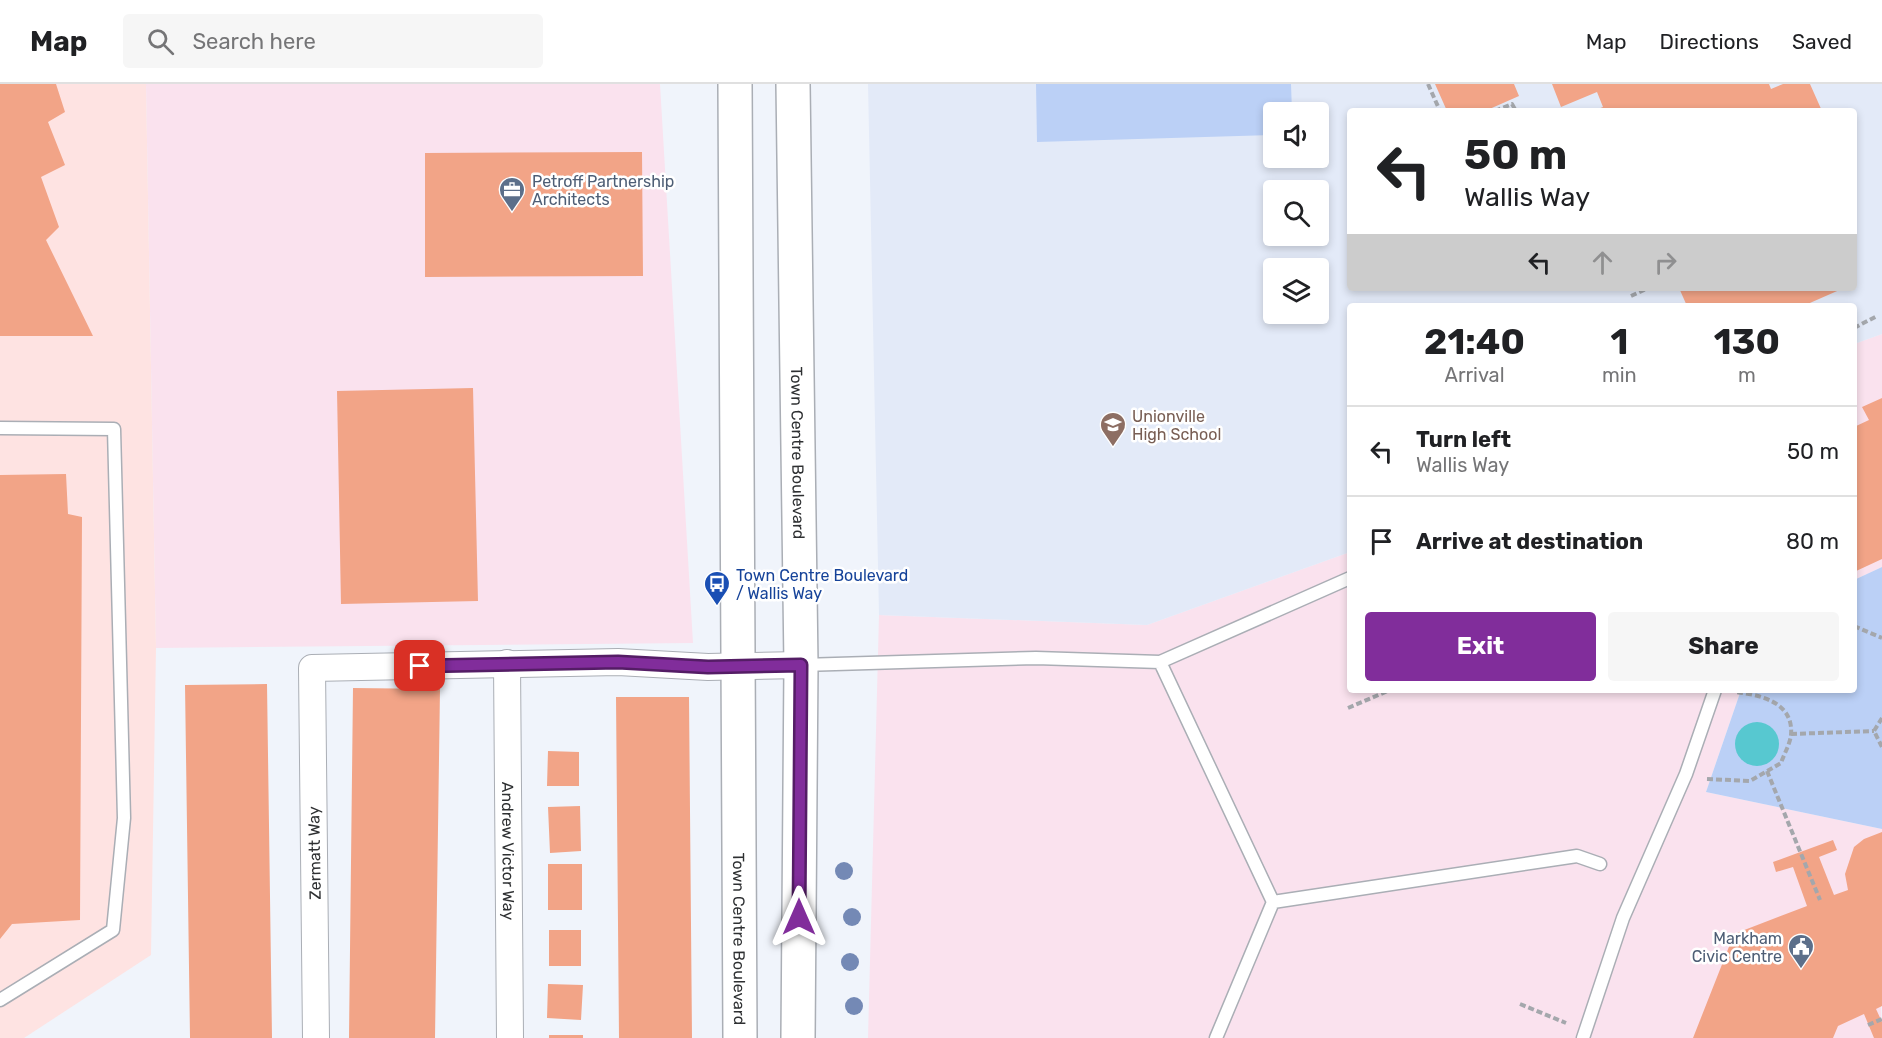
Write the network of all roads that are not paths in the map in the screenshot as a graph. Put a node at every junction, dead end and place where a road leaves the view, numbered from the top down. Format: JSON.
{"nodes":[{"id":1,"x":735,"y":84,"type":"edge"},
{"id":2,"x":793,"y":84,"type":"edge"},
{"id":3,"x":0,"y":428,"type":"edge"},
{"id":4,"x":1347,"y":579,"type":"edge"},
{"id":5,"x":1160,"y":662,"type":"junction"},
{"id":6,"x":507,"y":663,"type":"junction"},
{"id":7,"x":801,"y":665,"type":"junction"},
{"id":8,"x":739,"y":666,"type":"junction"},
{"id":9,"x":1714,"y":693,"type":"edge"},
{"id":10,"x":1600,"y":864,"type":"dead end"},
{"id":11,"x":1273,"y":902,"type":"junction"},
{"id":12,"x":0,"y":1000,"type":"edge"},
{"id":13,"x":1584,"y":1035,"type":"edge"},
{"id":14,"x":316,"y":1038,"type":"edge"},
{"id":15,"x":510,"y":1038,"type":"edge"},
{"id":16,"x":740,"y":1038,"type":"edge"},
{"id":17,"x":798,"y":1038,"type":"edge"},
{"id":18,"x":1216,"y":1038,"type":"edge"}],
"edges":[{"from":1,"to":8,"type":"main road","name":"Town Centre Boulevard"},
{"from":2,"to":7,"type":"main road","name":"Town Centre Boulevard"},
{"from":3,"to":12,"type":"lane"},
{"from":4,"to":5,"type":"lane"},
{"from":5,"to":7,"type":"lane"},
{"from":5,"to":11,"type":"lane"},
{"from":6,"to":8,"type":"street"},
{"from":6,"to":14,"type":"street","name":"Zermatt Way"},
{"from":6,"to":15,"type":"street","name":"Andrew Victor Way"},
{"from":7,"to":8,"type":"street"},
{"from":7,"to":17,"type":"main road","name":"Town Centre Boulevard"},
{"from":8,"to":16,"type":"main road","name":"Town Centre Boulevard"},
{"from":9,"to":13,"type":"lane"},
{"from":10,"to":11,"type":"lane"},
{"from":11,"to":18,"type":"lane"}]}
